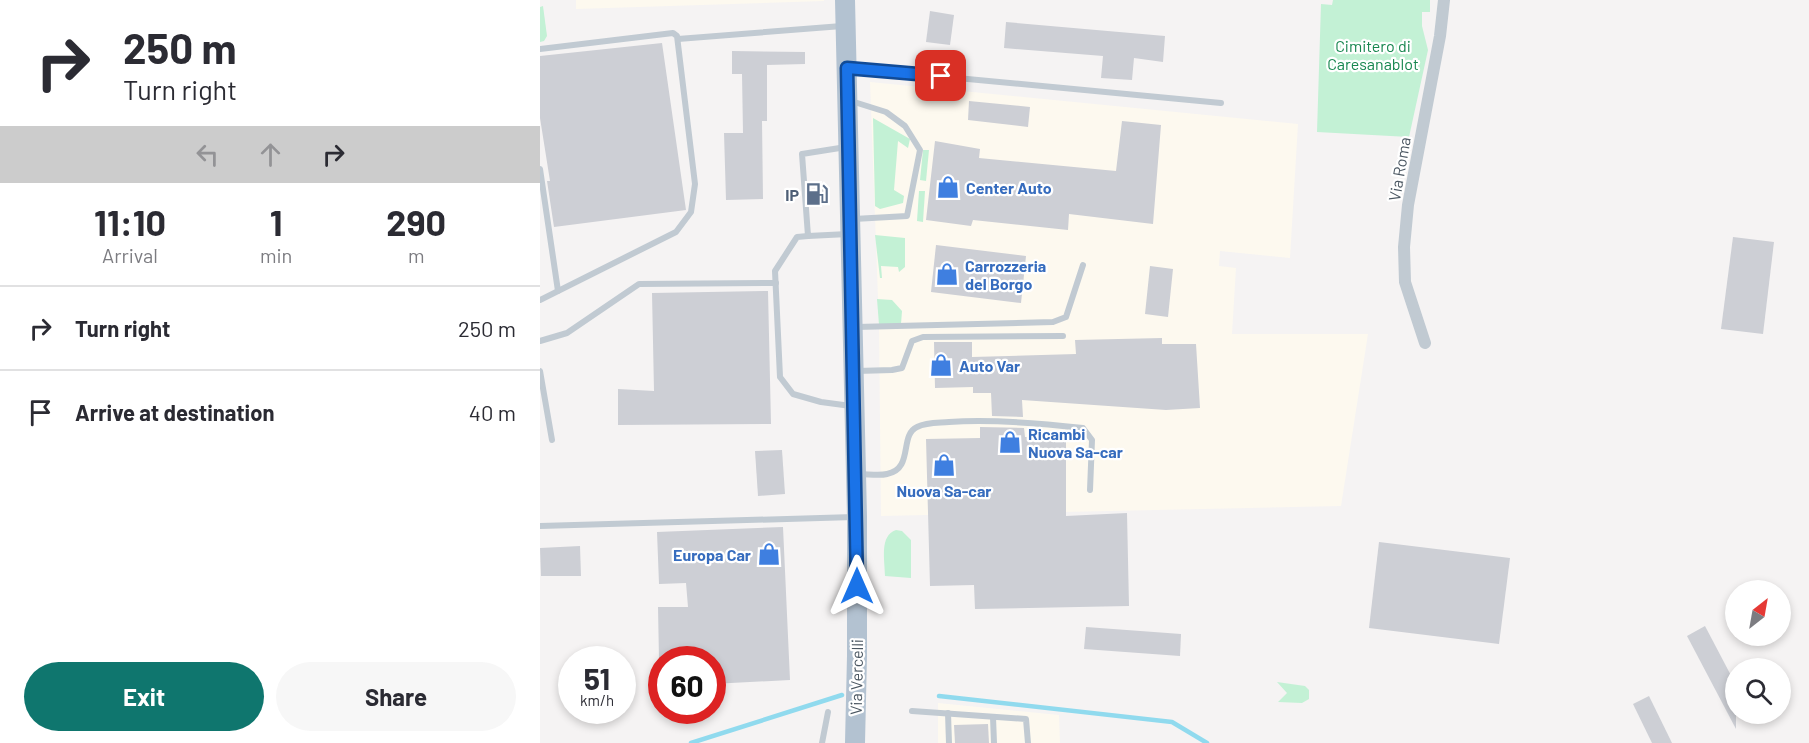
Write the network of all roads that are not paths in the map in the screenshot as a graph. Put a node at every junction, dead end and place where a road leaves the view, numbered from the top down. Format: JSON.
{"nodes":[{"id":1,"x":845,"y":0,"type":"edge"},
{"id":2,"x":1444,"y":0,"type":"edge"},
{"id":3,"x":846,"y":25,"type":"junction"},
{"id":4,"x":678,"y":39,"type":"junction"},
{"id":5,"x":540,"y":50,"type":"edge"},
{"id":6,"x":847,"y":68,"type":"junction"},
{"id":7,"x":848,"y":100,"type":"junction"},
{"id":8,"x":1221,"y":103,"type":"dead end"},
{"id":9,"x":849,"y":146,"type":"junction"},
{"id":10,"x":540,"y":169,"type":"edge"},
{"id":11,"x":851,"y":227,"type":"junction"},
{"id":12,"x":808,"y":236,"type":"junction"},
{"id":13,"x":1083,"y":265,"type":"dead end"},
{"id":14,"x":776,"y":283,"type":"junction"},
{"id":15,"x":558,"y":291,"type":"junction"},
{"id":16,"x":540,"y":300,"type":"edge"},
{"id":17,"x":852,"y":327,"type":"junction"},
{"id":18,"x":1064,"y":336,"type":"dead end"},
{"id":19,"x":540,"y":341,"type":"edge"},
{"id":20,"x":1425,"y":343,"type":"dead end"},
{"id":21,"x":540,"y":371,"type":"edge"},
{"id":22,"x":853,"y":371,"type":"junction"},
{"id":23,"x":854,"y":406,"type":"junction"},
{"id":24,"x":552,"y":440,"type":"dead end"},
{"id":25,"x":856,"y":473,"type":"junction"},
{"id":26,"x":1090,"y":490,"type":"dead end"},
{"id":27,"x":857,"y":517,"type":"junction"},
{"id":28,"x":540,"y":526,"type":"edge"},
{"id":29,"x":912,"y":711,"type":"dead end"},
{"id":30,"x":828,"y":712,"type":"dead end"},
{"id":31,"x":948,"y":713,"type":"junction"},
{"id":32,"x":993,"y":717,"type":"junction"},
{"id":33,"x":822,"y":743,"type":"edge"},
{"id":34,"x":855,"y":743,"type":"edge"},
{"id":35,"x":949,"y":743,"type":"edge"},
{"id":36,"x":994,"y":743,"type":"edge"},
{"id":37,"x":1028,"y":743,"type":"edge"}],
"edges":[{"from":1,"to":3,"type":"main road","name":"Via Vercelli"},
{"from":2,"to":20,"type":"street","name":"Via Roma"},
{"from":3,"to":4,"type":"lane"},
{"from":3,"to":6,"type":"main road","name":"Via Vercelli"},
{"from":4,"to":5,"type":"lane"},
{"from":4,"to":15,"type":"lane"},
{"from":6,"to":7,"type":"main road","name":"Via Vercelli"},
{"from":6,"to":8,"type":"lane"},
{"from":7,"to":9,"type":"main road","name":"Via Vercelli"},
{"from":7,"to":11,"type":"lane"},
{"from":9,"to":11,"type":"main road","name":"Via Vercelli"},
{"from":9,"to":12,"type":"lane"},
{"from":10,"to":15,"type":"lane"},
{"from":11,"to":12,"type":"lane"},
{"from":11,"to":17,"type":"main road","name":"Via Vercelli"},
{"from":12,"to":14,"type":"lane"},
{"from":13,"to":17,"type":"lane"},
{"from":14,"to":19,"type":"lane"},
{"from":14,"to":23,"type":"lane"},
{"from":15,"to":16,"type":"lane"},
{"from":17,"to":22,"type":"main road","name":"Via Vercelli"},
{"from":18,"to":22,"type":"lane"},
{"from":21,"to":24,"type":"lane"},
{"from":22,"to":23,"type":"main road","name":"Via Vercelli"},
{"from":23,"to":25,"type":"main road","name":"Via Vercelli"},
{"from":25,"to":26,"type":"lane"},
{"from":25,"to":27,"type":"main road","name":"Via Vercelli"},
{"from":27,"to":28,"type":"lane"},
{"from":27,"to":34,"type":"main road","name":"Via Vercelli"},
{"from":29,"to":31,"type":"lane"},
{"from":30,"to":33,"type":"lane"},
{"from":31,"to":32,"type":"lane"},
{"from":31,"to":35,"type":"lane"},
{"from":32,"to":36,"type":"lane"},
{"from":32,"to":37,"type":"lane"}]}
